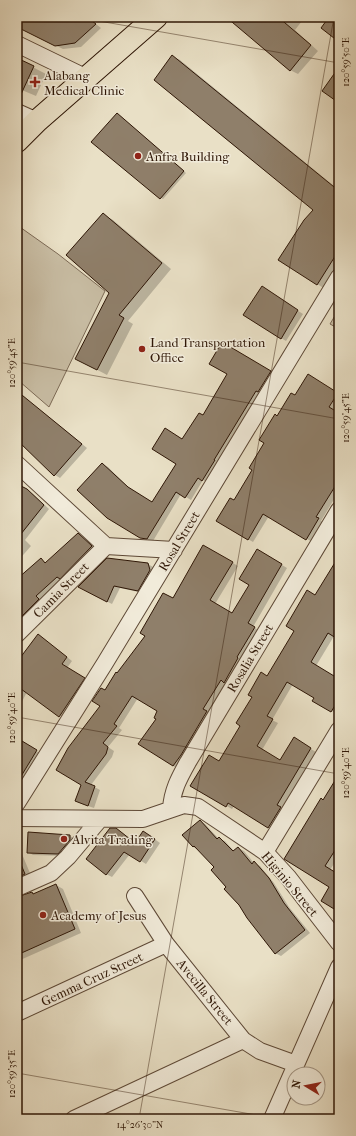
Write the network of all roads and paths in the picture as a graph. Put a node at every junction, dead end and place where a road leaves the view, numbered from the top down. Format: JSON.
{"nodes":[{"id":1,"x":156,"y":17,"type":"edge"},
{"id":2,"x":17,"y":44,"type":"edge"},
{"id":3,"x":87,"y":78,"type":"junction"},
{"id":4,"x":23,"y":123,"type":"edge"},
{"id":5,"x":339,"y":277,"type":"edge"},
{"id":6,"x":18,"y":466,"type":"edge"},
{"id":7,"x":339,"y":510,"type":"edge"},
{"id":8,"x":106,"y":546,"type":"junction"},
{"id":9,"x":174,"y":550,"type":"junction"},
{"id":10,"x":17,"y":634,"type":"edge"},
{"id":11,"x":339,"y":730,"type":"edge"},
{"id":12,"x":17,"y":803,"type":"edge"},
{"id":13,"x":171,"y":809,"type":"junction"},
{"id":14,"x":17,"y":818,"type":"edge"},
{"id":15,"x":100,"y":819,"type":"junction"},
{"id":16,"x":265,"y":852,"type":"junction"},
{"id":17,"x":17,"y":888,"type":"edge"},
{"id":18,"x":135,"y":896,"type":"dead end"},
{"id":19,"x":339,"y":943,"type":"edge"},
{"id":20,"x":166,"y":944,"type":"junction"},
{"id":21,"x":339,"y":967,"type":"edge"},
{"id":22,"x":17,"y":1013,"type":"edge"},
{"id":23,"x":243,"y":1040,"type":"junction"},
{"id":24,"x":296,"y":1064,"type":"junction"},
{"id":25,"x":74,"y":1119,"type":"edge"},
{"id":26,"x":272,"y":1119,"type":"edge"}],
"edges":[{"from":1,"to":3,"type":"highway"},
{"from":2,"to":3,"type":"street"},
{"from":3,"to":4,"type":"highway"},
{"from":5,"to":9,"type":"street","name":"Rosal Street"},
{"from":6,"to":8,"type":"street"},
{"from":7,"to":13,"type":"street","name":"Rosalia Street"},
{"from":8,"to":9,"type":"street"},
{"from":8,"to":10,"type":"street","name":"Camia Street"},
{"from":9,"to":12,"type":"street","name":"Rosal Street"},
{"from":11,"to":16,"type":"street"},
{"from":13,"to":15,"type":"street","name":"Higinio Street"},
{"from":13,"to":16,"type":"street","name":"Higinio Street"},
{"from":14,"to":15,"type":"street","name":"Higinio Street"},
{"from":15,"to":17,"type":"street"},
{"from":16,"to":19,"type":"street","name":"Higinio Street"},
{"from":18,"to":20,"type":"street","name":"Avecilla Street"},
{"from":20,"to":22,"type":"street","name":"Gemma Cruz Street"},
{"from":20,"to":23,"type":"street","name":"Avecilla Street"},
{"from":21,"to":24,"type":"street"},
{"from":23,"to":24,"type":"street","name":"Avecilla Street"},
{"from":23,"to":25,"type":"street"},
{"from":24,"to":26,"type":"street"}]}
